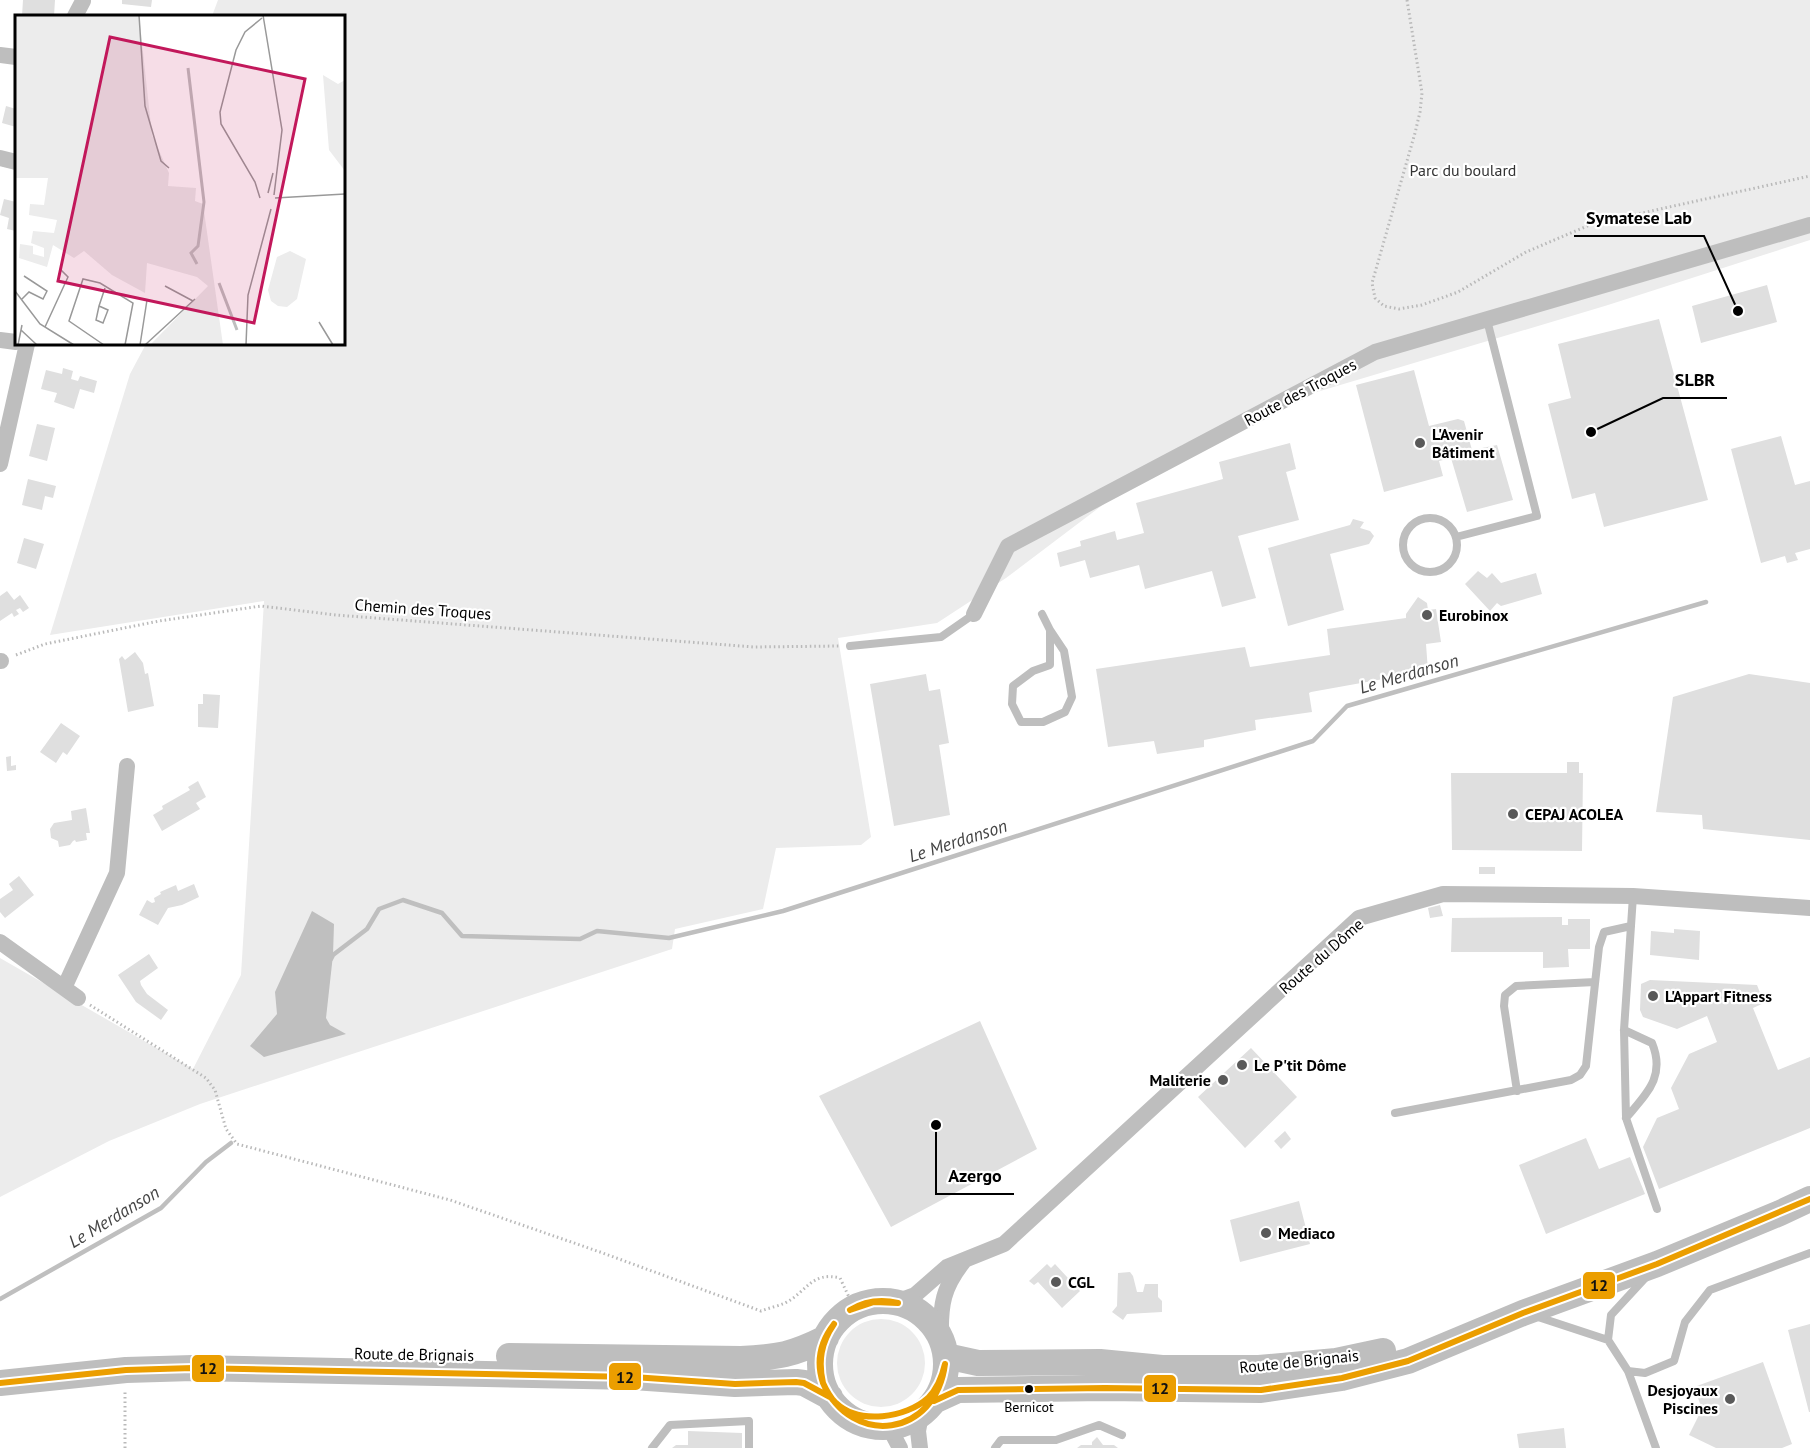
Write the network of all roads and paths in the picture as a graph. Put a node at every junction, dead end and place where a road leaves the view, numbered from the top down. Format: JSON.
{"nodes":[{"id":1,"x":1407,"y":0,"type":"edge"},
{"id":2,"x":82,"y":1,"type":"edge"},
{"id":3,"x":75,"y":15,"type":"edge"},
{"id":4,"x":0,"y":55,"type":"edge"},
{"id":5,"x":15,"y":57,"type":"edge"},
{"id":6,"x":0,"y":158,"type":"edge"},
{"id":7,"x":15,"y":162,"type":"edge"},
{"id":8,"x":1810,"y":176,"type":"edge"},
{"id":9,"x":1810,"y":225,"type":"edge"},
{"id":10,"x":1487,"y":320,"type":"junction"},
{"id":11,"x":0,"y":340,"type":"edge"},
{"id":12,"x":15,"y":342,"type":"edge"},
{"id":13,"x":27,"y":345,"type":"edge"},
{"id":14,"x":0,"y":464,"type":"edge"},
{"id":15,"x":1456,"y":537,"type":"junction"},
{"id":16,"x":974,"y":614,"type":"joint"},
{"id":17,"x":1042,"y":614,"type":"dead end"},
{"id":18,"x":1050,"y":630,"type":"junction"},
{"id":19,"x":850,"y":646,"type":"joint"},
{"id":20,"x":0,"y":661,"type":"edge"},
{"id":21,"x":127,"y":766,"type":"dead end"},
{"id":22,"x":1632,"y":896,"type":"junction"},
{"id":23,"x":1810,"y":908,"type":"edge"},
{"id":24,"x":1631,"y":926,"type":"junction"},
{"id":25,"x":0,"y":942,"type":"edge"},
{"id":26,"x":1595,"y":982,"type":"junction"},
{"id":27,"x":64,"y":988,"type":"junction"},
{"id":28,"x":78,"y":998,"type":"joint"},
{"id":29,"x":1624,"y":1030,"type":"junction"},
{"id":30,"x":1517,"y":1091,"type":"junction"},
{"id":31,"x":1395,"y":1113,"type":"dead end"},
{"id":32,"x":1626,"y":1118,"type":"junction"},
{"id":33,"x":1810,"y":1199,"type":"edge"},
{"id":34,"x":1657,"y":1209,"type":"dead end"},
{"id":35,"x":1810,"y":1252,"type":"edge"},
{"id":36,"x":964,"y":1260,"type":"junction"},
{"id":37,"x":1656,"y":1264,"type":"junction"},
{"id":38,"x":896,"y":1302,"type":"junction"},
{"id":39,"x":857,"y":1306,"type":"junction"},
{"id":40,"x":1523,"y":1313,"type":"junction"},
{"id":41,"x":1472,"y":1333,"type":"junction"},
{"id":42,"x":826,"y":1338,"type":"junction"},
{"id":43,"x":1608,"y":1340,"type":"junction"},
{"id":44,"x":943,"y":1347,"type":"junction"},
{"id":45,"x":0,"y":1366,"type":"edge"},
{"id":46,"x":126,"y":1370,"type":"junction"},
{"id":47,"x":1628,"y":1371,"type":"junction"},
{"id":48,"x":0,"y":1383,"type":"edge"},
{"id":49,"x":830,"y":1398,"type":"junction"},
{"id":50,"x":928,"y":1408,"type":"junction"},
{"id":51,"x":1122,"y":1435,"type":"dead end"},
{"id":52,"x":894,"y":1438,"type":"edge"},
{"id":53,"x":125,"y":1448,"type":"edge"},
{"id":54,"x":652,"y":1448,"type":"edge"},
{"id":55,"x":749,"y":1448,"type":"edge"},
{"id":56,"x":920,"y":1448,"type":"edge"},
{"id":57,"x":995,"y":1448,"type":"edge"},
{"id":58,"x":1656,"y":1448,"type":"edge"}],
"edges":[{"from":1,"to":8,"type":"path"},
{"from":2,"to":3,"type":"street"},
{"from":4,"to":5,"type":"street"},
{"from":6,"to":7,"type":"street"},
{"from":9,"to":10,"type":"street","name":"Route des Troques"},
{"from":10,"to":15,"type":"lane"},
{"from":10,"to":16,"type":"street","name":"Route des Troques"},
{"from":11,"to":12,"type":"street"},
{"from":13,"to":14,"type":"street"},
{"from":15,"to":15,"type":"lane"},
{"from":16,"to":19,"type":"lane","name":"Route des Troques"},
{"from":17,"to":18,"type":"lane"},
{"from":18,"to":18,"type":"lane"},
{"from":19,"to":20,"type":"path","name":"Chemin des Troques"},
{"from":21,"to":27,"type":"street"},
{"from":22,"to":23,"type":"street","name":"Route du Dôme"},
{"from":22,"to":24,"type":"lane"},
{"from":22,"to":36,"type":"street","name":"Route du Dôme"},
{"from":24,"to":26,"type":"lane"},
{"from":24,"to":29,"type":"lane"},
{"from":25,"to":27,"type":"street"},
{"from":26,"to":30,"type":"lane"},
{"from":26,"to":30,"type":"lane"},
{"from":27,"to":28,"type":"street"},
{"from":28,"to":39,"type":"path"},
{"from":29,"to":32,"type":"lane"},
{"from":29,"to":32,"type":"lane"},
{"from":30,"to":31,"type":"lane"},
{"from":32,"to":34,"type":"lane"},
{"from":33,"to":37,"type":"main road","name":"Route de Brignais"},
{"from":35,"to":47,"type":"lane"},
{"from":36,"to":38,"type":"street","name":"Route du Dôme"},
{"from":36,"to":44,"type":"street"},
{"from":37,"to":40,"type":"main road","name":"Route de Brignais"},
{"from":37,"to":43,"type":"lane"},
{"from":38,"to":39,"type":"main road"},
{"from":38,"to":44,"type":"main road"},
{"from":39,"to":42,"type":"main road"},
{"from":40,"to":41,"type":"main road","name":"Route de Brignais"},
{"from":40,"to":43,"type":"lane"},
{"from":41,"to":44,"type":"main road","name":"Route de Brignais"},
{"from":41,"to":50,"type":"main road","name":"Route de Brignais"},
{"from":42,"to":45,"type":"main road","name":"Route de Brignais"},
{"from":42,"to":49,"type":"main road"},
{"from":43,"to":47,"type":"lane"},
{"from":44,"to":50,"type":"main road"},
{"from":46,"to":48,"type":"main road","name":"Route de Brignais"},
{"from":46,"to":49,"type":"main road","name":"Route de Brignais"},
{"from":46,"to":53,"type":"path"},
{"from":47,"to":58,"type":"lane"},
{"from":49,"to":52,"type":"main road"},
{"from":50,"to":52,"type":"main road"},
{"from":50,"to":56,"type":"street"},
{"from":51,"to":57,"type":"lane"},
{"from":54,"to":55,"type":"lane"}]}
